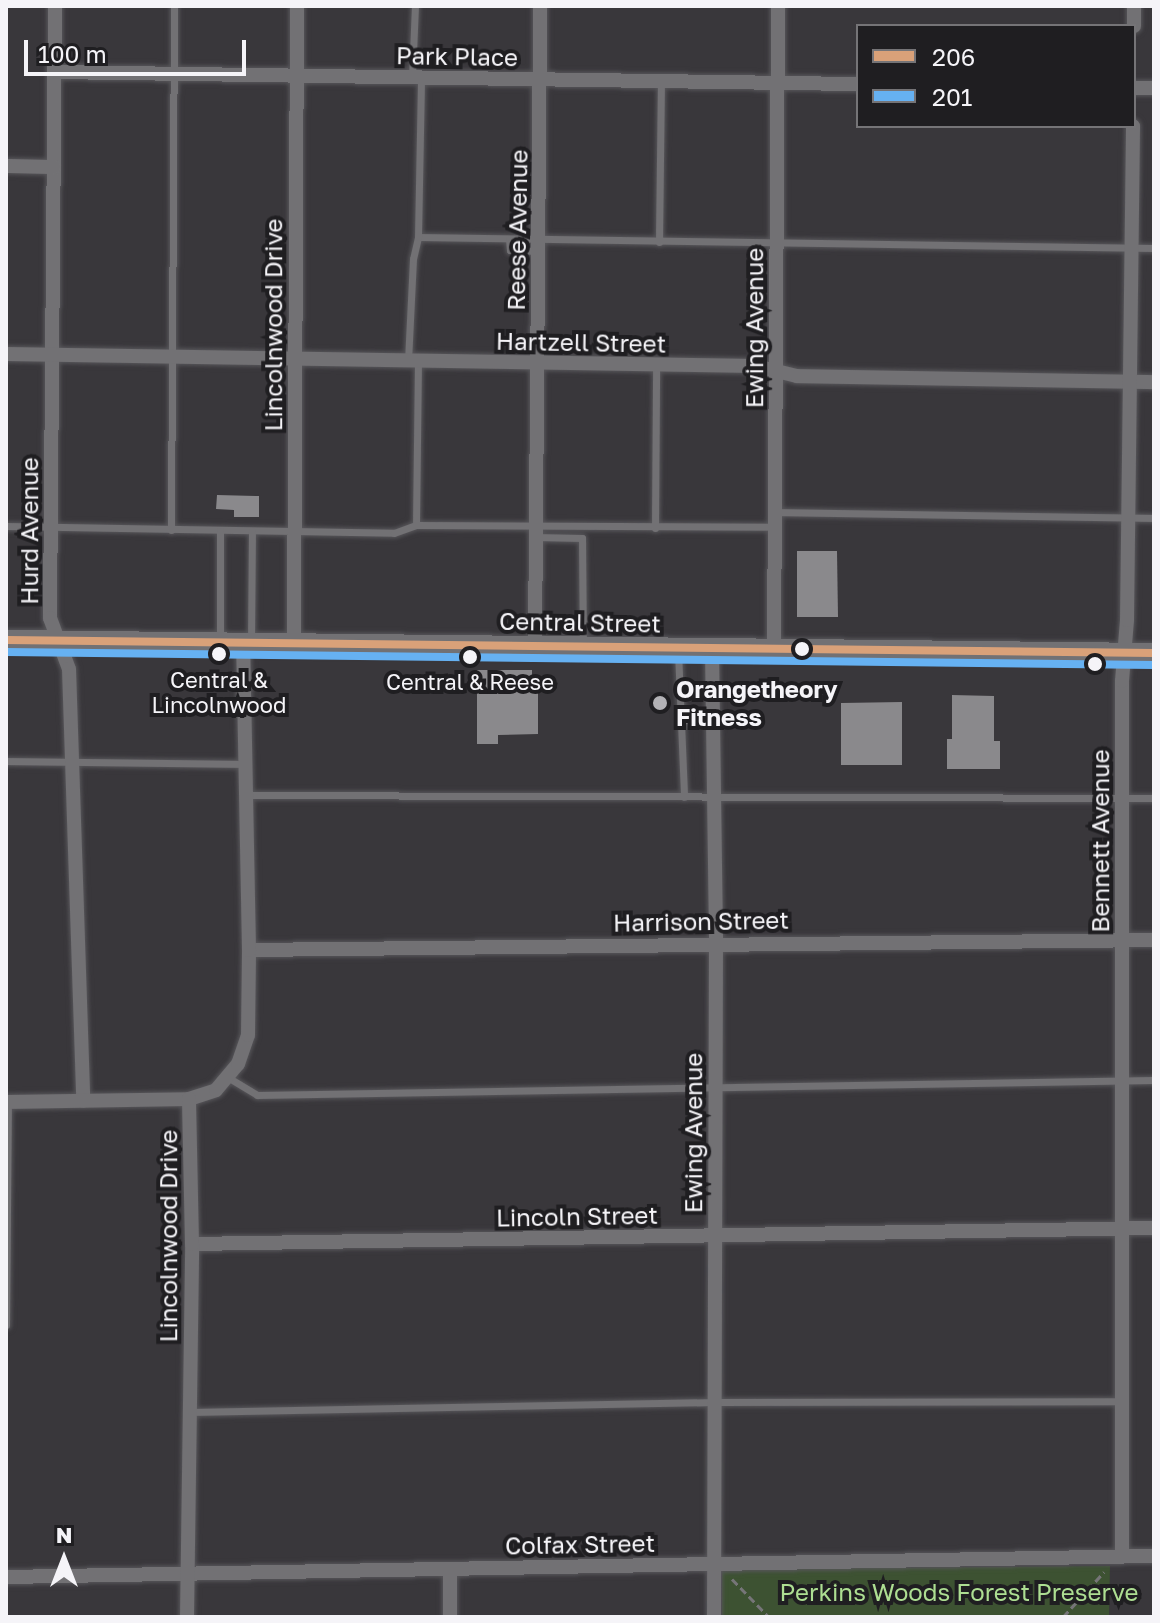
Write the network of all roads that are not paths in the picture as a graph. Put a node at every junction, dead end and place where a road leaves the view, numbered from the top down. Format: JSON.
{"nodes":[{"id":1,"x":55,"y":6,"type":"edge"},
{"id":2,"x":174,"y":6,"type":"edge"},
{"id":3,"x":297,"y":6,"type":"edge"},
{"id":4,"x":415,"y":6,"type":"edge"},
{"id":5,"x":540,"y":6,"type":"edge"},
{"id":6,"x":778,"y":6,"type":"edge"},
{"id":7,"x":55,"y":72,"type":"junction"},
{"id":8,"x":173,"y":74,"type":"junction"},
{"id":9,"x":297,"y":75,"type":"junction"},
{"id":10,"x":417,"y":77,"type":"junction"},
{"id":11,"x":540,"y":79,"type":"junction"},
{"id":12,"x":661,"y":81,"type":"junction"},
{"id":13,"x":778,"y":83,"type":"junction"},
{"id":14,"x":856,"y":84,"type":"edge"},
{"id":15,"x":1133,"y":128,"type":"edge"},
{"id":16,"x":6,"y":166,"type":"edge"},
{"id":17,"x":54,"y":167,"type":"junction"},
{"id":18,"x":418,"y":237,"type":"junction"},
{"id":19,"x":659,"y":242,"type":"junction"},
{"id":20,"x":777,"y":242,"type":"junction"},
{"id":21,"x":540,"y":245,"type":"junction"},
{"id":22,"x":1131,"y":248,"type":"junction"},
{"id":23,"x":1154,"y":248,"type":"edge"},
{"id":24,"x":6,"y":354,"type":"edge"},
{"id":25,"x":51,"y":355,"type":"junction"},
{"id":26,"x":173,"y":356,"type":"junction"},
{"id":27,"x":295,"y":359,"type":"junction"},
{"id":28,"x":413,"y":361,"type":"junction"},
{"id":29,"x":537,"y":363,"type":"junction"},
{"id":30,"x":656,"y":365,"type":"junction"},
{"id":31,"x":776,"y":371,"type":"junction"},
{"id":32,"x":1130,"y":382,"type":"junction"},
{"id":33,"x":1154,"y":382,"type":"edge"},
{"id":34,"x":1128,"y":518,"type":"junction"},
{"id":35,"x":1154,"y":518,"type":"edge"},
{"id":36,"x":774,"y":520,"type":"junction"},
{"id":37,"x":416,"y":525,"type":"junction"},
{"id":38,"x":6,"y":526,"type":"edge"},
{"id":39,"x":51,"y":527,"type":"junction"},
{"id":40,"x":655,"y":528,"type":"junction"},
{"id":41,"x":171,"y":530,"type":"junction"},
{"id":42,"x":220,"y":531,"type":"junction"},
{"id":43,"x":252,"y":531,"type":"junction"},
{"id":44,"x":535,"y":531,"type":"junction"},
{"id":45,"x":294,"y":532,"type":"junction"},
{"id":46,"x":6,"y":640,"type":"edge"},
{"id":47,"x":58,"y":641,"type":"junction"},
{"id":48,"x":220,"y":643,"type":"junction"},
{"id":49,"x":247,"y":644,"type":"junction"},
{"id":50,"x":294,"y":645,"type":"junction"},
{"id":51,"x":535,"y":647,"type":"junction"},
{"id":52,"x":583,"y":648,"type":"junction"},
{"id":53,"x":678,"y":649,"type":"junction"},
{"id":54,"x":712,"y":649,"type":"junction"},
{"id":55,"x":774,"y":650,"type":"junction"},
{"id":56,"x":1125,"y":653,"type":"junction"},
{"id":57,"x":1154,"y":653,"type":"edge"},
{"id":58,"x":682,"y":720,"type":"junction"},
{"id":59,"x":713,"y":721,"type":"junction"},
{"id":60,"x":6,"y":761,"type":"edge"},
{"id":61,"x":73,"y":762,"type":"junction"},
{"id":62,"x":246,"y":764,"type":"junction"},
{"id":63,"x":246,"y":795,"type":"junction"},
{"id":64,"x":684,"y":797,"type":"junction"},
{"id":65,"x":714,"y":797,"type":"junction"},
{"id":66,"x":1122,"y":798,"type":"junction"},
{"id":67,"x":1154,"y":798,"type":"edge"},
{"id":68,"x":1122,"y":940,"type":"junction"},
{"id":69,"x":1154,"y":940,"type":"edge"},
{"id":70,"x":716,"y":943,"type":"junction"},
{"id":71,"x":249,"y":950,"type":"junction"},
{"id":72,"x":229,"y":1078,"type":"junction"},
{"id":73,"x":1122,"y":1080,"type":"junction"},
{"id":74,"x":1154,"y":1080,"type":"edge"},
{"id":75,"x":716,"y":1089,"type":"junction"},
{"id":76,"x":189,"y":1099,"type":"junction"},
{"id":77,"x":83,"y":1101,"type":"junction"},
{"id":78,"x":7,"y":1102,"type":"edge"},
{"id":79,"x":1122,"y":1228,"type":"junction"},
{"id":80,"x":1154,"y":1228,"type":"edge"},
{"id":81,"x":715,"y":1236,"type":"junction"},
{"id":82,"x":192,"y":1244,"type":"junction"},
{"id":83,"x":6,"y":1325,"type":"edge"},
{"id":84,"x":1122,"y":1401,"type":"junction"},
{"id":85,"x":714,"y":1402,"type":"junction"},
{"id":86,"x":190,"y":1412,"type":"junction"},
{"id":87,"x":1122,"y":1556,"type":"junction"},
{"id":88,"x":1154,"y":1556,"type":"edge"},
{"id":89,"x":714,"y":1564,"type":"junction"},
{"id":90,"x":450,"y":1569,"type":"junction"},
{"id":91,"x":188,"y":1574,"type":"junction"},
{"id":92,"x":6,"y":1577,"type":"edge"},
{"id":93,"x":187,"y":1617,"type":"edge"},
{"id":94,"x":450,"y":1617,"type":"edge"},
{"id":95,"x":714,"y":1617,"type":"edge"}],
"edges":[{"from":1,"to":7,"type":"street","name":"Hurd Avenue"},
{"from":2,"to":8,"type":"lane"},
{"from":3,"to":9,"type":"street","name":"Lincolnwood Drive"},
{"from":4,"to":10,"type":"lane"},
{"from":5,"to":11,"type":"street","name":"Reese Avenue"},
{"from":6,"to":13,"type":"street","name":"Ewing Avenue"},
{"from":7,"to":8,"type":"street","name":"Park Place"},
{"from":7,"to":17,"type":"street","name":"Hurd Avenue"},
{"from":8,"to":9,"type":"street","name":"Park Place"},
{"from":8,"to":26,"type":"lane"},
{"from":9,"to":10,"type":"street","name":"Park Place"},
{"from":9,"to":27,"type":"street","name":"Lincolnwood Drive"},
{"from":10,"to":11,"type":"street","name":"Park Place"},
{"from":10,"to":18,"type":"lane"},
{"from":11,"to":12,"type":"street","name":"Park Place"},
{"from":11,"to":21,"type":"street","name":"Reese Avenue"},
{"from":12,"to":13,"type":"street","name":"Park Place"},
{"from":12,"to":19,"type":"lane"},
{"from":13,"to":14,"type":"street","name":"Park Place"},
{"from":13,"to":20,"type":"street","name":"Ewing Avenue"},
{"from":15,"to":22,"type":"street","name":"Bennett Avenue"},
{"from":16,"to":17,"type":"street"},
{"from":17,"to":25,"type":"street","name":"Hurd Avenue"},
{"from":18,"to":21,"type":"lane"},
{"from":18,"to":28,"type":"lane"},
{"from":19,"to":20,"type":"lane"},
{"from":19,"to":21,"type":"lane"},
{"from":20,"to":22,"type":"lane"},
{"from":20,"to":31,"type":"street","name":"Ewing Avenue"},
{"from":21,"to":29,"type":"street","name":"Reese Avenue"},
{"from":22,"to":23,"type":"lane"},
{"from":22,"to":32,"type":"street","name":"Bennett Avenue"},
{"from":24,"to":25,"type":"street","name":"Hartzell Street"},
{"from":25,"to":26,"type":"street","name":"Hartzell Street"},
{"from":25,"to":39,"type":"street","name":"Hurd Avenue"},
{"from":26,"to":27,"type":"street","name":"Hartzell Street"},
{"from":26,"to":41,"type":"lane"},
{"from":27,"to":28,"type":"street","name":"Hartzell Street"},
{"from":27,"to":45,"type":"street","name":"Lincolnwood Drive"},
{"from":28,"to":29,"type":"street","name":"Hartzell Street"},
{"from":28,"to":37,"type":"lane"},
{"from":29,"to":30,"type":"street","name":"Hartzell Street"},
{"from":29,"to":44,"type":"street","name":"Reese Avenue"},
{"from":30,"to":31,"type":"street","name":"Hartzell Street"},
{"from":30,"to":40,"type":"lane"},
{"from":31,"to":32,"type":"street","name":"Hartzell Street"},
{"from":31,"to":36,"type":"street","name":"Ewing Avenue"},
{"from":32,"to":33,"type":"street","name":"Hartzell Street"},
{"from":32,"to":34,"type":"street","name":"Bennett Avenue"},
{"from":34,"to":35,"type":"lane"},
{"from":34,"to":36,"type":"lane"},
{"from":34,"to":56,"type":"street","name":"Bennett Avenue"},
{"from":36,"to":40,"type":"lane"},
{"from":36,"to":55,"type":"street","name":"Ewing Avenue"},
{"from":37,"to":44,"type":"lane"},
{"from":37,"to":45,"type":"lane"},
{"from":38,"to":39,"type":"lane"},
{"from":39,"to":41,"type":"lane"},
{"from":39,"to":47,"type":"street","name":"Hurd Avenue"},
{"from":40,"to":44,"type":"lane"},
{"from":41,"to":42,"type":"lane"},
{"from":42,"to":43,"type":"lane"},
{"from":42,"to":48,"type":"lane"},
{"from":43,"to":45,"type":"lane"},
{"from":43,"to":49,"type":"lane"},
{"from":44,"to":51,"type":"street","name":"Reese Avenue"},
{"from":44,"to":52,"type":"lane"},
{"from":45,"to":50,"type":"street","name":"Lincolnwood Drive"},
{"from":46,"to":47,"type":"main road","name":"Central Street"},
{"from":47,"to":48,"type":"main road","name":"Central Street"},
{"from":47,"to":61,"type":"street","name":"Hurd Avenue"},
{"from":48,"to":49,"type":"main road","name":"Central Street"},
{"from":49,"to":50,"type":"main road","name":"Central Street"},
{"from":49,"to":62,"type":"street"},
{"from":50,"to":51,"type":"main road","name":"Central Street"},
{"from":51,"to":52,"type":"main road","name":"Central Street"},
{"from":52,"to":53,"type":"main road","name":"Central Street"},
{"from":53,"to":54,"type":"main road","name":"Central Street"},
{"from":53,"to":58,"type":"lane"},
{"from":54,"to":55,"type":"main road","name":"Central Street"},
{"from":54,"to":59,"type":"street","name":"Ewing Avenue"},
{"from":55,"to":56,"type":"main road","name":"Central Street"},
{"from":56,"to":57,"type":"main road","name":"Central Street"},
{"from":56,"to":66,"type":"street","name":"Bennett Avenue"},
{"from":58,"to":59,"type":"lane"},
{"from":58,"to":64,"type":"lane"},
{"from":59,"to":65,"type":"street","name":"Ewing Avenue"},
{"from":60,"to":61,"type":"lane"},
{"from":61,"to":62,"type":"lane"},
{"from":61,"to":77,"type":"street","name":"Hurd Avenue"},
{"from":62,"to":63,"type":"street"},
{"from":63,"to":64,"type":"lane"},
{"from":63,"to":71,"type":"street"},
{"from":64,"to":65,"type":"lane"},
{"from":65,"to":66,"type":"lane"},
{"from":65,"to":70,"type":"street","name":"Ewing Avenue"},
{"from":66,"to":67,"type":"lane"},
{"from":66,"to":68,"type":"street","name":"Bennett Avenue"},
{"from":68,"to":69,"type":"street","name":"Harrison Street"},
{"from":68,"to":70,"type":"street","name":"Harrison Street"},
{"from":68,"to":73,"type":"street","name":"Bennett Avenue"},
{"from":70,"to":71,"type":"street","name":"Harrison Street"},
{"from":70,"to":75,"type":"street","name":"Ewing Avenue"},
{"from":71,"to":72,"type":"street"},
{"from":72,"to":75,"type":"lane"},
{"from":72,"to":76,"type":"street","name":"Lincolnwood Drive"},
{"from":73,"to":74,"type":"lane"},
{"from":73,"to":75,"type":"lane"},
{"from":73,"to":79,"type":"street","name":"Bennett Avenue"},
{"from":75,"to":81,"type":"street","name":"Ewing Avenue"},
{"from":76,"to":77,"type":"street"},
{"from":76,"to":82,"type":"street","name":"Lincolnwood Drive"},
{"from":77,"to":78,"type":"street"},
{"from":78,"to":83,"type":"lane"},
{"from":79,"to":80,"type":"street","name":"Lincoln Street"},
{"from":79,"to":81,"type":"street","name":"Lincoln Street"},
{"from":79,"to":84,"type":"street","name":"Bennett Avenue"},
{"from":81,"to":82,"type":"street","name":"Lincoln Street"},
{"from":81,"to":85,"type":"street","name":"Ewing Avenue"},
{"from":82,"to":86,"type":"street","name":"Lincolnwood Drive"},
{"from":84,"to":85,"type":"lane"},
{"from":84,"to":87,"type":"street","name":"Bennett Avenue"},
{"from":85,"to":86,"type":"lane"},
{"from":85,"to":89,"type":"street","name":"Ewing Avenue"},
{"from":86,"to":91,"type":"street","name":"Lincolnwood Drive"},
{"from":87,"to":88,"type":"street","name":"Colfax Street"},
{"from":87,"to":89,"type":"street","name":"Colfax Street"},
{"from":89,"to":90,"type":"street","name":"Colfax Street"},
{"from":89,"to":95,"type":"street","name":"Ewing Avenue"},
{"from":90,"to":91,"type":"street","name":"Colfax Street"},
{"from":90,"to":94,"type":"street"},
{"from":91,"to":92,"type":"street","name":"Colfax Street"},
{"from":91,"to":93,"type":"street","name":"Lincolnwood Drive"}]}
